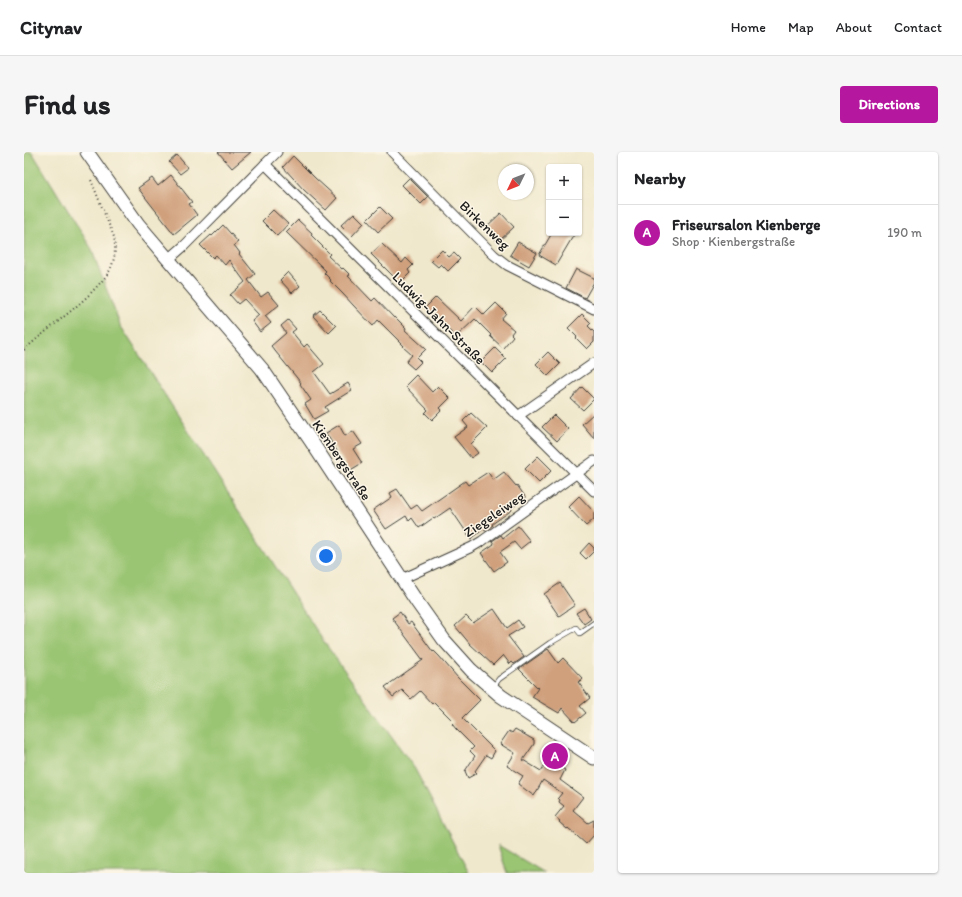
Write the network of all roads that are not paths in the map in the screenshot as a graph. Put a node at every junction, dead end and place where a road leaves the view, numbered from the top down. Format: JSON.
{"nodes":[{"id":1,"x":87,"y":152,"type":"edge"},
{"id":2,"x":277,"y":152,"type":"edge"},
{"id":3,"x":392,"y":152,"type":"edge"},
{"id":4,"x":265,"y":164,"type":"junction"},
{"id":5,"x":168,"y":260,"type":"junction"},
{"id":6,"x":594,"y":309,"type":"edge"},
{"id":7,"x":594,"y":363,"type":"edge"},
{"id":8,"x":518,"y":416,"type":"junction"},
{"id":9,"x":594,"y":461,"type":"edge"},
{"id":10,"x":576,"y":473,"type":"junction"},
{"id":11,"x":594,"y":491,"type":"edge"},
{"id":12,"x":402,"y":579,"type":"junction"},
{"id":13,"x":594,"y":623,"type":"edge"},
{"id":14,"x":491,"y":688,"type":"junction"},
{"id":15,"x":594,"y":758,"type":"edge"}],
"edges":[{"from":1,"to":5,"type":"main road","name":"Kienbergstraße"},
{"from":2,"to":4,"type":"street"},
{"from":3,"to":6,"type":"street","name":"Birkenweg"},
{"from":4,"to":5,"type":"street"},
{"from":4,"to":8,"type":"street","name":"Ludwig-Jahn-Straße"},
{"from":5,"to":12,"type":"main road","name":"Kienbergstraße"},
{"from":7,"to":8,"type":"street"},
{"from":8,"to":10,"type":"street","name":"Ludwig-Jahn-Straße"},
{"from":9,"to":10,"type":"street","name":"Ziegeleiweg"},
{"from":10,"to":11,"type":"street","name":"Ludwig-Jahn-Straße"},
{"from":10,"to":12,"type":"street","name":"Ziegeleiweg"},
{"from":12,"to":14,"type":"main road","name":"Kienbergstraße"},
{"from":13,"to":14,"type":"lane"},
{"from":14,"to":15,"type":"main road","name":"Kienbergstraße"}]}
